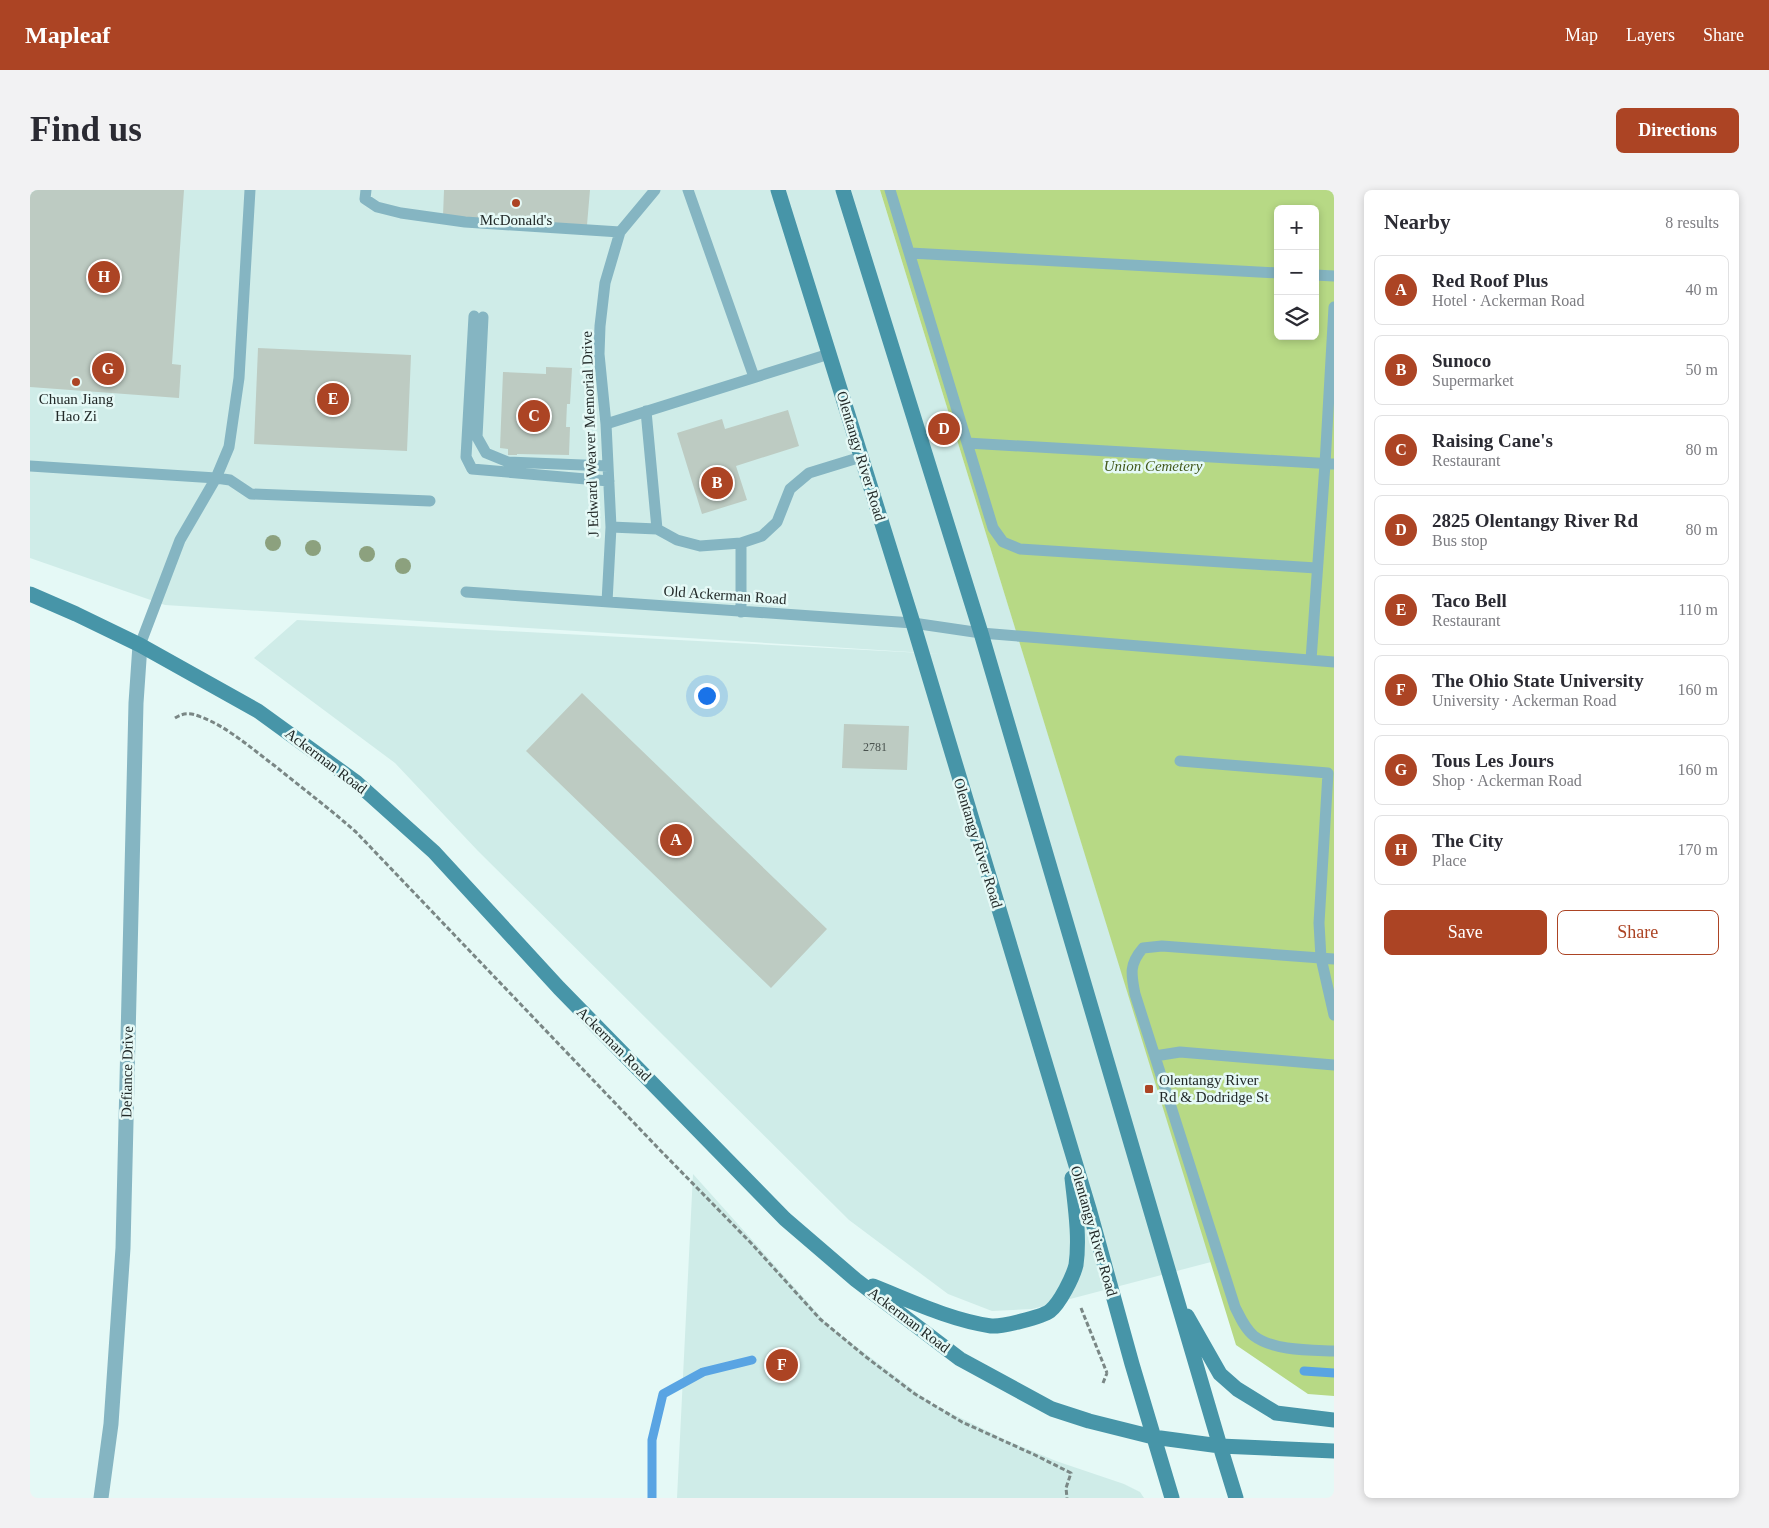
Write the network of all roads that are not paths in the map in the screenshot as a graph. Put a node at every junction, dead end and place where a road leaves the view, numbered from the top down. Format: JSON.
{"nodes":[{"id":1,"x":250,"y":190,"type":"edge"},
{"id":2,"x":366,"y":190,"type":"edge"},
{"id":3,"x":655,"y":190,"type":"edge"},
{"id":4,"x":688,"y":190,"type":"edge"},
{"id":5,"x":778,"y":190,"type":"edge"},
{"id":6,"x":843,"y":190,"type":"edge"},
{"id":7,"x":890,"y":190,"type":"edge"},
{"id":8,"x":620,"y":232,"type":"junction"},
{"id":9,"x":910,"y":253,"type":"junction"},
{"id":10,"x":1274,"y":273,"type":"edge"},
{"id":11,"x":1319,"y":275,"type":"edge"},
{"id":12,"x":1334,"y":276,"type":"edge"},
{"id":13,"x":1334,"y":307,"type":"edge"},
{"id":14,"x":829,"y":354,"type":"junction"},
{"id":15,"x":754,"y":377,"type":"junction"},
{"id":16,"x":646,"y":411,"type":"junction"},
{"id":17,"x":606,"y":424,"type":"junction"},
{"id":18,"x":967,"y":443,"type":"junction"},
{"id":19,"x":861,"y":457,"type":"junction"},
{"id":20,"x":1330,"y":464,"type":"edge"},
{"id":21,"x":30,"y":466,"type":"edge"},
{"id":22,"x":608,"y":466,"type":"junction"},
{"id":23,"x":216,"y":478,"type":"junction"},
{"id":24,"x":609,"y":481,"type":"junction"},
{"id":25,"x":430,"y":501,"type":"dead end"},
{"id":26,"x":610,"y":527,"type":"junction"},
{"id":27,"x":657,"y":529,"type":"junction"},
{"id":28,"x":741,"y":543,"type":"junction"},
{"id":29,"x":1316,"y":568,"type":"junction"},
{"id":30,"x":466,"y":592,"type":"dead end"},
{"id":31,"x":30,"y":594,"type":"edge"},
{"id":32,"x":607,"y":602,"type":"junction"},
{"id":33,"x":741,"y":612,"type":"junction"},
{"id":34,"x":913,"y":623,"type":"junction"},
{"id":35,"x":982,"y":633,"type":"junction"},
{"id":36,"x":140,"y":645,"type":"junction"},
{"id":37,"x":1310,"y":660,"type":"junction"},
{"id":38,"x":1334,"y":662,"type":"edge"},
{"id":39,"x":1180,"y":761,"type":"dead end"},
{"id":40,"x":1321,"y":958,"type":"junction"},
{"id":41,"x":1334,"y":959,"type":"edge"},
{"id":42,"x":1334,"y":1015,"type":"edge"},
{"id":43,"x":1155,"y":1056,"type":"junction"},
{"id":44,"x":1334,"y":1064,"type":"edge"},
{"id":45,"x":1070,"y":1149,"type":"junction"},
{"id":46,"x":856,"y":1280,"type":"junction"},
{"id":47,"x":1176,"y":1298,"type":"junction"},
{"id":48,"x":1334,"y":1351,"type":"edge"},
{"id":49,"x":1334,"y":1420,"type":"edge"},
{"id":50,"x":1153,"y":1437,"type":"junction"},
{"id":51,"x":1220,"y":1446,"type":"junction"},
{"id":52,"x":1334,"y":1452,"type":"edge"},
{"id":53,"x":101,"y":1498,"type":"edge"},
{"id":54,"x":1172,"y":1498,"type":"edge"},
{"id":55,"x":1236,"y":1498,"type":"edge"}],
"edges":[{"from":1,"to":23,"type":"lane"},
{"from":2,"to":8,"type":"lane"},
{"from":3,"to":8,"type":"lane","name":"J Edward Weaver Memorial Drive"},
{"from":4,"to":15,"type":"lane"},
{"from":5,"to":14,"type":"main road","name":"Olentangy River Road"},
{"from":6,"to":35,"type":"main road"},
{"from":7,"to":9,"type":"lane"},
{"from":8,"to":17,"type":"lane","name":"J Edward Weaver Memorial Drive"},
{"from":9,"to":10,"type":"lane"},
{"from":9,"to":18,"type":"lane"},
{"from":11,"to":12,"type":"lane"},
{"from":13,"to":20,"type":"lane"},
{"from":14,"to":15,"type":"lane"},
{"from":14,"to":19,"type":"main road","name":"Olentangy River Road"},
{"from":15,"to":16,"type":"lane"},
{"from":16,"to":17,"type":"lane"},
{"from":16,"to":27,"type":"lane"},
{"from":17,"to":22,"type":"lane","name":"J Edward Weaver Memorial Drive"},
{"from":18,"to":20,"type":"lane"},
{"from":18,"to":29,"type":"lane"},
{"from":19,"to":28,"type":"lane"},
{"from":19,"to":34,"type":"main road","name":"Olentangy River Road"},
{"from":20,"to":29,"type":"lane"},
{"from":21,"to":23,"type":"lane"},
{"from":22,"to":24,"type":"lane","name":"J Edward Weaver Memorial Drive"},
{"from":22,"to":24,"type":"lane"},
{"from":23,"to":25,"type":"lane"},
{"from":23,"to":36,"type":"lane"},
{"from":24,"to":26,"type":"lane","name":"J Edward Weaver Memorial Drive"},
{"from":26,"to":27,"type":"lane"},
{"from":26,"to":32,"type":"lane","name":"J Edward Weaver Memorial Drive"},
{"from":27,"to":28,"type":"lane"},
{"from":28,"to":33,"type":"lane"},
{"from":29,"to":37,"type":"lane"},
{"from":30,"to":32,"type":"lane","name":"Old Ackerman Road"},
{"from":31,"to":36,"type":"main road","name":"Ackerman Road"},
{"from":32,"to":33,"type":"lane","name":"Old Ackerman Road"},
{"from":33,"to":34,"type":"lane","name":"Old Ackerman Road"},
{"from":34,"to":35,"type":"lane","name":"Old Ackerman Road"},
{"from":34,"to":45,"type":"main road","name":"Olentangy River Road"},
{"from":35,"to":37,"type":"lane","name":"Old Ackerman Road"},
{"from":35,"to":47,"type":"main road"},
{"from":36,"to":46,"type":"main road","name":"Ackerman Road"},
{"from":36,"to":53,"type":"street","name":"Defiance Drive"},
{"from":37,"to":38,"type":"lane","name":"Old Ackerman Road"},
{"from":39,"to":40,"type":"lane"},
{"from":40,"to":41,"type":"lane"},
{"from":40,"to":42,"type":"lane"},
{"from":40,"to":43,"type":"lane"},
{"from":43,"to":44,"type":"lane"},
{"from":43,"to":48,"type":"lane"},
{"from":45,"to":46,"type":"main road"},
{"from":45,"to":50,"type":"main road","name":"Olentangy River Road"},
{"from":46,"to":50,"type":"main road","name":"Ackerman Road"},
{"from":47,"to":49,"type":"main road"},
{"from":47,"to":51,"type":"main road"},
{"from":50,"to":51,"type":"main road","name":"Ackerman Road"},
{"from":50,"to":54,"type":"main road","name":"Olentangy River Road"},
{"from":51,"to":52,"type":"main road","name":"Ackerman Road"},
{"from":51,"to":55,"type":"main road"}]}
